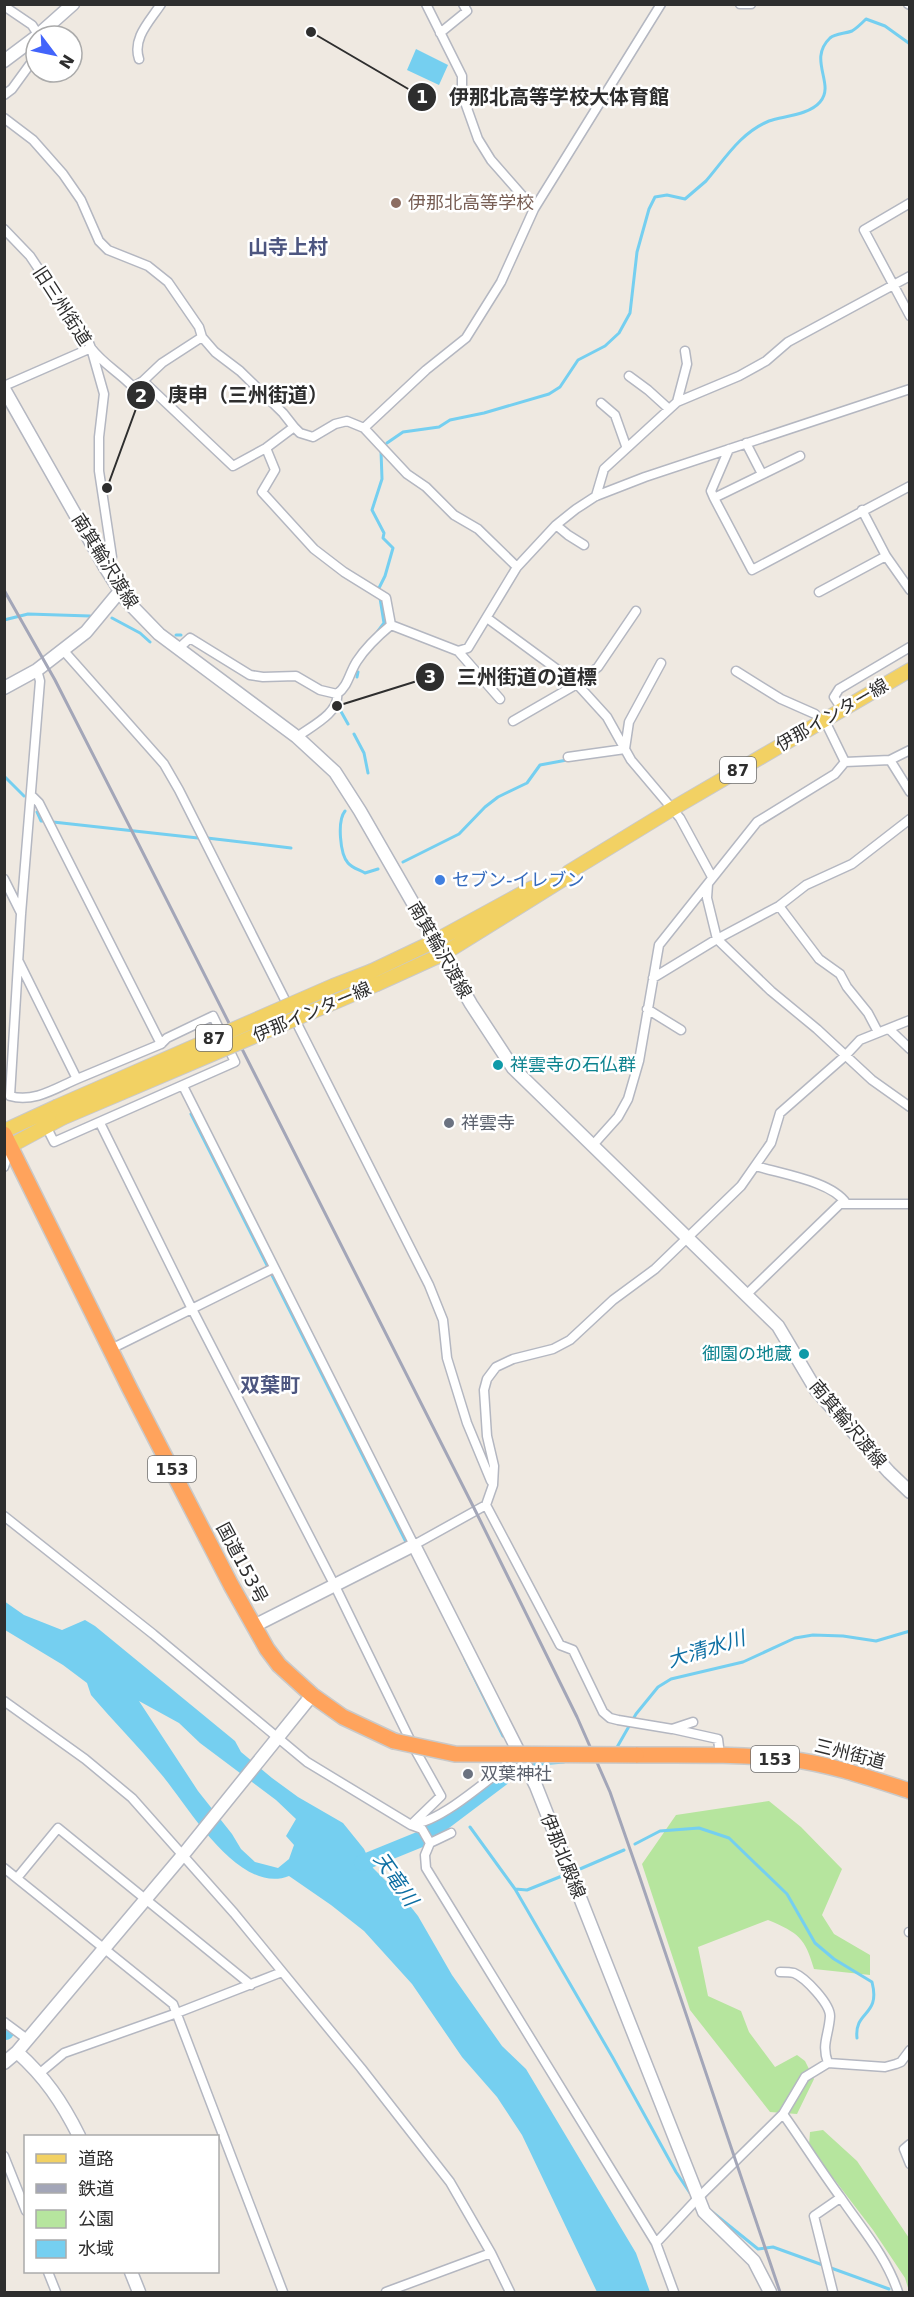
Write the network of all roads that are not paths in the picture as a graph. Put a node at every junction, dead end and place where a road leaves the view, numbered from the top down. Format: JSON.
{"nodes":[{"id":1,"x":73,"y":4,"type":"edge"},
{"id":2,"x":163,"y":4,"type":"edge"},
{"id":3,"x":426,"y":4,"type":"edge"},
{"id":4,"x":463,"y":4,"type":"edge"},
{"id":5,"x":661,"y":4,"type":"edge"},
{"id":6,"x":740,"y":4,"type":"edge"},
{"id":7,"x":751,"y":4,"type":"edge"},
{"id":8,"x":4,"y":6,"type":"edge"},
{"id":9,"x":31,"y":24,"type":"edge"},
{"id":10,"x":50,"y":24,"type":"edge"},
{"id":11,"x":440,"y":33,"type":"junction"},
{"id":12,"x":24,"y":46,"type":"edge"},
{"id":13,"x":139,"y":59,"type":"dead end"},
{"id":14,"x":4,"y":61,"type":"edge"},
{"id":15,"x":24,"y":72,"type":"edge"},
{"id":16,"x":4,"y":95,"type":"edge"},
{"id":17,"x":4,"y":118,"type":"edge"},
{"id":18,"x":909,"y":203,"type":"edge"},
{"id":19,"x":534,"y":209,"type":"junction"},
{"id":20,"x":4,"y":229,"type":"edge"},
{"id":21,"x":909,"y":276,"type":"edge"},
{"id":22,"x":893,"y":284,"type":"junction"},
{"id":23,"x":909,"y":316,"type":"edge"},
{"id":24,"x":202,"y":337,"type":"junction"},
{"id":25,"x":91,"y":348,"type":"junction"},
{"id":26,"x":685,"y":351,"type":"dead end"},
{"id":27,"x":629,"y":376,"type":"dead end"},
{"id":28,"x":143,"y":381,"type":"junction"},
{"id":29,"x":4,"y":388,"type":"edge"},
{"id":30,"x":909,"y":389,"type":"edge"},
{"id":31,"x":601,"y":402,"type":"dead end"},
{"id":32,"x":677,"y":402,"type":"junction"},
{"id":33,"x":669,"y":409,"type":"junction"},
{"id":34,"x":294,"y":427,"type":"junction"},
{"id":35,"x":364,"y":428,"type":"junction"},
{"id":36,"x":746,"y":443,"type":"junction"},
{"id":37,"x":626,"y":446,"type":"junction"},
{"id":38,"x":266,"y":447,"type":"junction"},
{"id":39,"x":729,"y":449,"type":"junction"},
{"id":40,"x":800,"y":456,"type":"dead end"},
{"id":41,"x":762,"y":474,"type":"junction"},
{"id":42,"x":909,"y":486,"type":"edge"},
{"id":43,"x":596,"y":496,"type":"junction"},
{"id":44,"x":714,"y":498,"type":"junction"},
{"id":45,"x":862,"y":510,"type":"junction"},
{"id":46,"x":556,"y":525,"type":"junction"},
{"id":47,"x":584,"y":545,"type":"dead end"},
{"id":48,"x":886,"y":556,"type":"junction"},
{"id":49,"x":105,"y":567,"type":"junction"},
{"id":50,"x":517,"y":567,"type":"junction"},
{"id":51,"x":909,"y":590,"type":"edge"},
{"id":52,"x":120,"y":591,"type":"junction"},
{"id":53,"x":819,"y":592,"type":"dead end"},
{"id":54,"x":636,"y":611,"type":"dead end"},
{"id":55,"x":487,"y":618,"type":"junction"},
{"id":56,"x":391,"y":625,"type":"junction"},
{"id":57,"x":909,"y":647,"type":"edge"},
{"id":58,"x":178,"y":648,"type":"junction"},
{"id":59,"x":63,"y":650,"type":"junction"},
{"id":60,"x":458,"y":651,"type":"junction"},
{"id":61,"x":661,"y":663,"type":"dead end"},
{"id":62,"x":37,"y":670,"type":"junction"},
{"id":63,"x":909,"y":670,"type":"edge"},
{"id":64,"x":736,"y":671,"type":"dead end"},
{"id":65,"x":577,"y":684,"type":"junction"},
{"id":66,"x":4,"y":688,"type":"edge"},
{"id":67,"x":337,"y":694,"type":"junction"},
{"id":68,"x":500,"y":699,"type":"dead end"},
{"id":69,"x":842,"y":709,"type":"junction"},
{"id":70,"x":820,"y":716,"type":"junction"},
{"id":71,"x":513,"y":721,"type":"dead end"},
{"id":72,"x":297,"y":737,"type":"junction"},
{"id":73,"x":625,"y":749,"type":"junction"},
{"id":74,"x":909,"y":750,"type":"edge"},
{"id":75,"x":568,"y":757,"type":"dead end"},
{"id":76,"x":890,"y":760,"type":"junction"},
{"id":77,"x":844,"y":762,"type":"junction"},
{"id":78,"x":909,"y":792,"type":"edge"},
{"id":79,"x":31,"y":795,"type":"junction"},
{"id":80,"x":672,"y":809,"type":"junction"},
{"id":81,"x":909,"y":819,"type":"edge"},
{"id":82,"x":569,"y":872,"type":"junction"},
{"id":83,"x":4,"y":879,"type":"edge"},
{"id":84,"x":710,"y":880,"type":"junction"},
{"id":85,"x":779,"y":906,"type":"junction"},
{"id":86,"x":21,"y":914,"type":"junction"},
{"id":87,"x":717,"y":939,"type":"junction"},
{"id":88,"x":435,"y":941,"type":"junction"},
{"id":89,"x":443,"y":954,"type":"junction"},
{"id":90,"x":19,"y":962,"type":"junction"},
{"id":91,"x":374,"y":977,"type":"junction"},
{"id":92,"x":653,"y":978,"type":"junction"},
{"id":93,"x":15,"y":1007,"type":"junction"},
{"id":94,"x":648,"y":1010,"type":"junction"},
{"id":95,"x":4,"y":1012,"type":"edge"},
{"id":96,"x":909,"y":1020,"type":"edge"},
{"id":97,"x":889,"y":1029,"type":"junction"},
{"id":98,"x":681,"y":1030,"type":"dead end"},
{"id":99,"x":878,"y":1032,"type":"junction"},
{"id":100,"x":161,"y":1044,"type":"junction"},
{"id":101,"x":909,"y":1049,"type":"edge"},
{"id":102,"x":845,"y":1056,"type":"junction"},
{"id":103,"x":78,"y":1079,"type":"junction"},
{"id":104,"x":183,"y":1086,"type":"junction"},
{"id":105,"x":34,"y":1097,"type":"junction"},
{"id":106,"x":909,"y":1107,"type":"edge"},
{"id":107,"x":44,"y":1120,"type":"junction"},
{"id":108,"x":100,"y":1123,"type":"junction"},
{"id":109,"x":6,"y":1137,"type":"edge"},
{"id":110,"x":592,"y":1146,"type":"junction"},
{"id":111,"x":756,"y":1166,"type":"junction"},
{"id":112,"x":4,"y":1167,"type":"edge"},
{"id":113,"x":846,"y":1203,"type":"junction"},
{"id":114,"x":909,"y":1204,"type":"edge"},
{"id":115,"x":686,"y":1237,"type":"junction"},
{"id":116,"x":271,"y":1269,"type":"junction"},
{"id":117,"x":746,"y":1295,"type":"junction"},
{"id":118,"x":192,"y":1309,"type":"junction"},
{"id":119,"x":111,"y":1349,"type":"junction"},
{"id":120,"x":493,"y":1485,"type":"junction"},
{"id":121,"x":909,"y":1492,"type":"edge"},
{"id":122,"x":486,"y":1505,"type":"junction"},
{"id":123,"x":4,"y":1516,"type":"edge"},
{"id":124,"x":414,"y":1545,"type":"junction"},
{"id":125,"x":335,"y":1586,"type":"junction"},
{"id":126,"x":254,"y":1626,"type":"junction"},
{"id":127,"x":312,"y":1695,"type":"junction"},
{"id":128,"x":4,"y":1701,"type":"edge"},
{"id":129,"x":693,"y":1722,"type":"dead end"},
{"id":130,"x":672,"y":1729,"type":"junction"},
{"id":131,"x":276,"y":1740,"type":"junction"},
{"id":132,"x":636,"y":1755,"type":"joint"},
{"id":133,"x":720,"y":1755,"type":"junction"},
{"id":134,"x":522,"y":1761,"type":"junction"},
{"id":135,"x":909,"y":1791,"type":"edge"},
{"id":136,"x":411,"y":1825,"type":"junction"},
{"id":137,"x":451,"y":1833,"type":"dead end"},
{"id":138,"x":430,"y":1843,"type":"junction"},
{"id":139,"x":184,"y":1852,"type":"junction"},
{"id":140,"x":4,"y":1868,"type":"edge"},
{"id":141,"x":17,"y":1878,"type":"junction"},
{"id":142,"x":145,"y":1899,"type":"junction"},
{"id":143,"x":104,"y":1950,"type":"junction"},
{"id":144,"x":282,"y":1972,"type":"junction"},
{"id":145,"x":780,"y":1972,"type":"dead end"},
{"id":146,"x":251,"y":1985,"type":"junction"},
{"id":147,"x":177,"y":2013,"type":"junction"},
{"id":148,"x":4,"y":2022,"type":"edge"},
{"id":149,"x":27,"y":2038,"type":"junction"},
{"id":150,"x":909,"y":2050,"type":"edge"},
{"id":151,"x":17,"y":2052,"type":"junction"},
{"id":152,"x":4,"y":2063,"type":"edge"},
{"id":153,"x":828,"y":2063,"type":"junction"},
{"id":154,"x":40,"y":2073,"type":"junction"},
{"id":155,"x":783,"y":2114,"type":"junction"},
{"id":156,"x":79,"y":2135,"type":"edge"},
{"id":157,"x":909,"y":2144,"type":"edge"},
{"id":158,"x":4,"y":2156,"type":"edge"},
{"id":159,"x":909,"y":2164,"type":"edge"},
{"id":160,"x":699,"y":2197,"type":"junction"},
{"id":161,"x":840,"y":2198,"type":"junction"},
{"id":162,"x":24,"y":2206,"type":"edge"},
{"id":163,"x":656,"y":2243,"type":"junction"},
{"id":164,"x":491,"y":2253,"type":"junction"},
{"id":165,"x":49,"y":2273,"type":"edge"},
{"id":166,"x":132,"y":2273,"type":"edge"},
{"id":167,"x":56,"y":2292,"type":"edge"},
{"id":168,"x":139,"y":2292,"type":"edge"},
{"id":169,"x":283,"y":2292,"type":"edge"},
{"id":170,"x":386,"y":2292,"type":"edge"},
{"id":171,"x":510,"y":2292,"type":"edge"},
{"id":172,"x":674,"y":2292,"type":"edge"},
{"id":173,"x":770,"y":2292,"type":"edge"},
{"id":174,"x":833,"y":2292,"type":"edge"},
{"id":175,"x":898,"y":2292,"type":"edge"}],
"edges":[{"from":1,"to":10,"type":"main road"},
{"from":2,"to":13,"type":"street"},
{"from":3,"to":11,"type":"street"},
{"from":4,"to":11,"type":"street"},
{"from":5,"to":19,"type":"street"},
{"from":6,"to":7,"type":"street"},
{"from":8,"to":9,"type":"street"},
{"from":11,"to":19,"type":"street"},
{"from":12,"to":14,"type":"main road"},
{"from":15,"to":16,"type":"street"},
{"from":17,"to":24,"type":"street"},
{"from":18,"to":22,"type":"street"},
{"from":19,"to":35,"type":"street"},
{"from":20,"to":25,"type":"street","name":"旧三州街道"},
{"from":21,"to":22,"type":"street"},
{"from":22,"to":23,"type":"street"},
{"from":22,"to":32,"type":"street"},
{"from":24,"to":28,"type":"street"},
{"from":24,"to":34,"type":"street"},
{"from":25,"to":28,"type":"street"},
{"from":25,"to":29,"type":"street"},
{"from":25,"to":49,"type":"street","name":"旧三州街道"},
{"from":26,"to":32,"type":"street"},
{"from":27,"to":33,"type":"street"},
{"from":28,"to":38,"type":"street"},
{"from":29,"to":49,"type":"main road","name":"南箕輪沢渡線"},
{"from":30,"to":36,"type":"street"},
{"from":31,"to":37,"type":"street"},
{"from":32,"to":33,"type":"street"},
{"from":33,"to":37,"type":"street"},
{"from":34,"to":35,"type":"street"},
{"from":34,"to":38,"type":"street"},
{"from":35,"to":50,"type":"street"},
{"from":36,"to":39,"type":"street"},
{"from":36,"to":41,"type":"street"},
{"from":37,"to":43,"type":"street"},
{"from":38,"to":56,"type":"street"},
{"from":39,"to":43,"type":"street"},
{"from":39,"to":44,"type":"street"},
{"from":40,"to":41,"type":"street"},
{"from":41,"to":44,"type":"street"},
{"from":42,"to":45,"type":"street"},
{"from":43,"to":46,"type":"street"},
{"from":44,"to":45,"type":"street"},
{"from":45,"to":48,"type":"street"},
{"from":46,"to":47,"type":"street"},
{"from":46,"to":50,"type":"street"},
{"from":48,"to":51,"type":"street"},
{"from":48,"to":53,"type":"street"},
{"from":49,"to":52,"type":"main road","name":"南箕輪沢渡線"},
{"from":50,"to":55,"type":"street"},
{"from":52,"to":58,"type":"main road","name":"南箕輪沢渡線"},
{"from":52,"to":59,"type":"main road"},
{"from":54,"to":65,"type":"street"},
{"from":55,"to":60,"type":"street"},
{"from":55,"to":65,"type":"street"},
{"from":56,"to":60,"type":"street"},
{"from":56,"to":67,"type":"street"},
{"from":57,"to":69,"type":"street"},
{"from":58,"to":67,"type":"street"},
{"from":58,"to":72,"type":"main road","name":"南箕輪沢渡線"},
{"from":59,"to":62,"type":"main road"},
{"from":59,"to":120,"type":"street"},
{"from":60,"to":68,"type":"street"},
{"from":61,"to":73,"type":"street"},
{"from":62,"to":66,"type":"main road"},
{"from":62,"to":79,"type":"street"},
{"from":63,"to":69,"type":"main road","name":"伊那インター線","number":"87"},
{"from":64,"to":70,"type":"street"},
{"from":65,"to":71,"type":"street"},
{"from":65,"to":73,"type":"street"},
{"from":67,"to":72,"type":"street"},
{"from":69,"to":70,"type":"main road","name":"伊那インター線","number":"87"},
{"from":70,"to":77,"type":"street"},
{"from":70,"to":80,"type":"main road","name":"伊那インター線","number":"87"},
{"from":72,"to":88,"type":"main road","name":"南箕輪沢渡線"},
{"from":73,"to":75,"type":"street"},
{"from":73,"to":80,"type":"street"},
{"from":74,"to":76,"type":"street"},
{"from":76,"to":77,"type":"street"},
{"from":76,"to":78,"type":"street"},
{"from":77,"to":84,"type":"street"},
{"from":79,"to":86,"type":"street"},
{"from":79,"to":100,"type":"street"},
{"from":80,"to":82,"type":"main road","name":"伊那インター線","number":"87"},
{"from":80,"to":84,"type":"street"},
{"from":81,"to":85,"type":"street"},
{"from":82,"to":88,"type":"main road","name":"伊那インター線","number":"87"},
{"from":82,"to":89,"type":"main road","name":"伊那インター線","number":"87"},
{"from":83,"to":86,"type":"street"},
{"from":84,"to":87,"type":"street"},
{"from":84,"to":92,"type":"street"},
{"from":85,"to":87,"type":"street"},
{"from":85,"to":99,"type":"street"},
{"from":86,"to":90,"type":"street"},
{"from":87,"to":92,"type":"street"},
{"from":87,"to":102,"type":"street"},
{"from":88,"to":89,"type":"main road","name":"南箕輪沢渡線"},
{"from":88,"to":91,"type":"main road","name":"伊那インター線","number":"87"},
{"from":89,"to":91,"type":"main road","name":"伊那インター線","number":"87"},
{"from":89,"to":110,"type":"main road","name":"南箕輪沢渡線"},
{"from":90,"to":93,"type":"street"},
{"from":90,"to":103,"type":"street"},
{"from":91,"to":107,"type":"main road","name":"伊那インター線","number":"87","bridge":true},
{"from":92,"to":94,"type":"street"},
{"from":93,"to":95,"type":"street"},
{"from":93,"to":105,"type":"street"},
{"from":94,"to":98,"type":"street"},
{"from":94,"to":110,"type":"street"},
{"from":96,"to":97,"type":"street"},
{"from":97,"to":99,"type":"street"},
{"from":97,"to":101,"type":"street"},
{"from":99,"to":102,"type":"street"},
{"from":100,"to":103,"type":"street"},
{"from":100,"to":104,"type":"street"},
{"from":102,"to":106,"type":"street"},
{"from":102,"to":111,"type":"street"},
{"from":103,"to":105,"type":"street"},
{"from":104,"to":108,"type":"street"},
{"from":104,"to":116,"type":"street"},
{"from":105,"to":107,"type":"street"},
{"from":107,"to":108,"type":"street"},
{"from":107,"to":109,"type":"main road","name":"伊那インター線","number":"87"},
{"from":108,"to":118,"type":"street"},
{"from":109,"to":112,"type":"street"},
{"from":109,"to":119,"type":"highway","name":"国道153号","number":"153"},
{"from":110,"to":115,"type":"main road","name":"南箕輪沢渡線"},
{"from":111,"to":113,"type":"street"},
{"from":111,"to":115,"type":"street"},
{"from":113,"to":114,"type":"street"},
{"from":113,"to":117,"type":"street"},
{"from":115,"to":117,"type":"main road","name":"南箕輪沢渡線"},
{"from":115,"to":120,"type":"street"},
{"from":116,"to":118,"type":"street"},
{"from":116,"to":124,"type":"street"},
{"from":117,"to":121,"type":"main road","name":"南箕輪沢渡線"},
{"from":118,"to":119,"type":"street"},
{"from":118,"to":125,"type":"street"},
{"from":119,"to":126,"type":"highway","name":"国道153号","number":"153"},
{"from":120,"to":122,"type":"street"},
{"from":122,"to":124,"type":"street"},
{"from":122,"to":130,"type":"street"},
{"from":123,"to":131,"type":"street"},
{"from":124,"to":125,"type":"main road"},
{"from":124,"to":134,"type":"main road","name":"伊那北殿線"},
{"from":125,"to":126,"type":"main road"},
{"from":125,"to":136,"type":"street"},
{"from":126,"to":127,"type":"highway","name":"国道153号","number":"153"},
{"from":127,"to":131,"type":"main road"},
{"from":127,"to":132,"type":"highway","name":"国道153号","number":"153","bridge":true},
{"from":128,"to":139,"type":"street"},
{"from":129,"to":130,"type":"street"},
{"from":130,"to":133,"type":"street"},
{"from":131,"to":136,"type":"street"},
{"from":131,"to":139,"type":"main road"},
{"from":132,"to":133,"type":"highway","name":"三州街道","number":"153"},
{"from":133,"to":135,"type":"highway","name":"三州街道","number":"153"},
{"from":134,"to":136,"type":"street"},
{"from":134,"to":160,"type":"main road","name":"伊那北殿線"},
{"from":136,"to":138,"type":"street"},
{"from":137,"to":138,"type":"street"},
{"from":138,"to":163,"type":"street"},
{"from":139,"to":142,"type":"main road"},
{"from":139,"to":144,"type":"street"},
{"from":140,"to":141,"type":"street"},
{"from":141,"to":142,"type":"street"},
{"from":141,"to":143,"type":"street"},
{"from":142,"to":143,"type":"main road"},
{"from":142,"to":146,"type":"street"},
{"from":143,"to":147,"type":"street"},
{"from":143,"to":149,"type":"main road"},
{"from":144,"to":146,"type":"street"},
{"from":144,"to":164,"type":"street"},
{"from":145,"to":153,"type":"street"},
{"from":146,"to":147,"type":"street"},
{"from":147,"to":154,"type":"street"},
{"from":147,"to":169,"type":"street"},
{"from":148,"to":149,"type":"street"},
{"from":149,"to":151,"type":"main road"},
{"from":150,"to":153,"type":"street"},
{"from":151,"to":152,"type":"main road"},
{"from":151,"to":154,"type":"main road"},
{"from":153,"to":155,"type":"street"},
{"from":154,"to":156,"type":"main road"},
{"from":155,"to":160,"type":"street"},
{"from":155,"to":161,"type":"street"},
{"from":157,"to":159,"type":"street"},
{"from":158,"to":162,"type":"street"},
{"from":160,"to":163,"type":"street"},
{"from":160,"to":173,"type":"main road","name":"伊那北殿線"},
{"from":161,"to":174,"type":"street"},
{"from":161,"to":175,"type":"street"},
{"from":163,"to":172,"type":"street"},
{"from":164,"to":170,"type":"street"},
{"from":164,"to":171,"type":"street"},
{"from":165,"to":167,"type":"street"},
{"from":166,"to":168,"type":"main road"}]}
